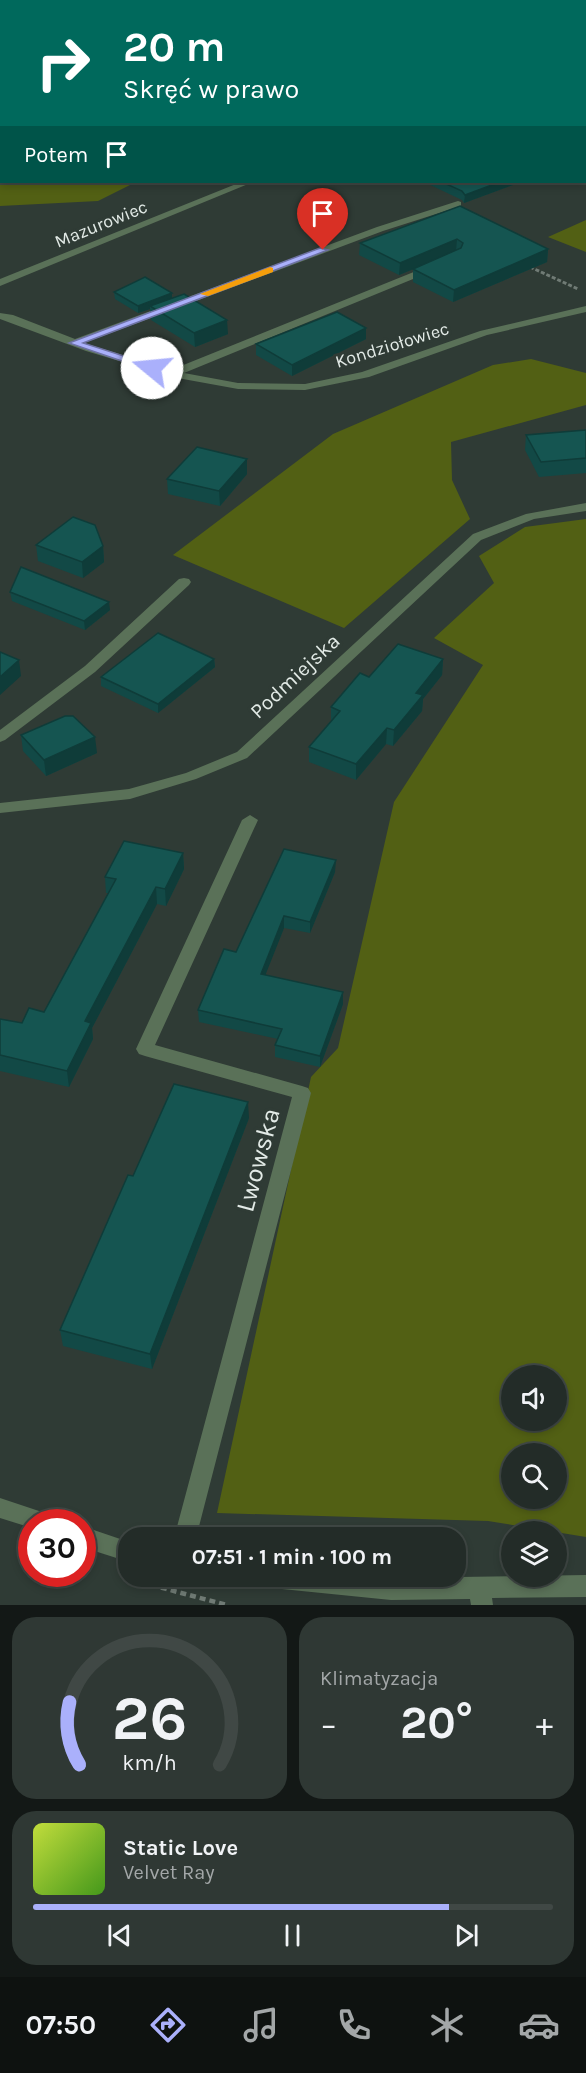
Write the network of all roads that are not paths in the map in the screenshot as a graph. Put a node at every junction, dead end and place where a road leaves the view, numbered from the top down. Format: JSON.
{"nodes":[{"id":1,"x":246,"y":183,"type":"edge"},
{"id":2,"x":458,"y":204,"type":"edge"},
{"id":3,"x":445,"y":261,"type":"edge"},
{"id":4,"x":0,"y":283,"type":"edge"},
{"id":5,"x":586,"y":309,"type":"edge"},
{"id":6,"x":0,"y":316,"type":"edge"},
{"id":7,"x":74,"y":343,"type":"junction"},
{"id":8,"x":172,"y":374,"type":"junction"},
{"id":9,"x":586,"y":507,"type":"edge"},
{"id":10,"x":184,"y":582,"type":"dead end"},
{"id":11,"x":0,"y":737,"type":"edge"},
{"id":12,"x":0,"y":808,"type":"edge"},
{"id":13,"x":250,"y":820,"type":"dead end"},
{"id":14,"x":0,"y":1508,"type":"edge"},
{"id":15,"x":18,"y":1514,"type":"edge"},
{"id":16,"x":188,"y":1527,"type":"edge"},
{"id":17,"x":96,"y":1541,"type":"edge"},
{"id":18,"x":118,"y":1548,"type":"edge"},
{"id":19,"x":586,"y":1586,"type":"edge"},
{"id":20,"x":371,"y":1587,"type":"edge"},
{"id":21,"x":481,"y":1596,"type":"edge"}],
"edges":[{"from":1,"to":4,"type":"street","name":"Mazurowiec"},
{"from":2,"to":7,"type":"street"},
{"from":3,"to":8,"type":"street"},
{"from":5,"to":8,"type":"street","name":"Kondziołowiec"},
{"from":6,"to":7,"type":"street","name":"Kondziołowiec"},
{"from":7,"to":8,"type":"street","name":"Kondziołowiec"},
{"from":9,"to":12,"type":"street","name":"Podmiejska"},
{"from":10,"to":11,"type":"street"},
{"from":13,"to":16,"type":"street","name":"Lwowska"},
{"from":14,"to":15,"type":"street"},
{"from":17,"to":18,"type":"street"},
{"from":19,"to":21,"type":"street"},
{"from":20,"to":21,"type":"street"}]}
